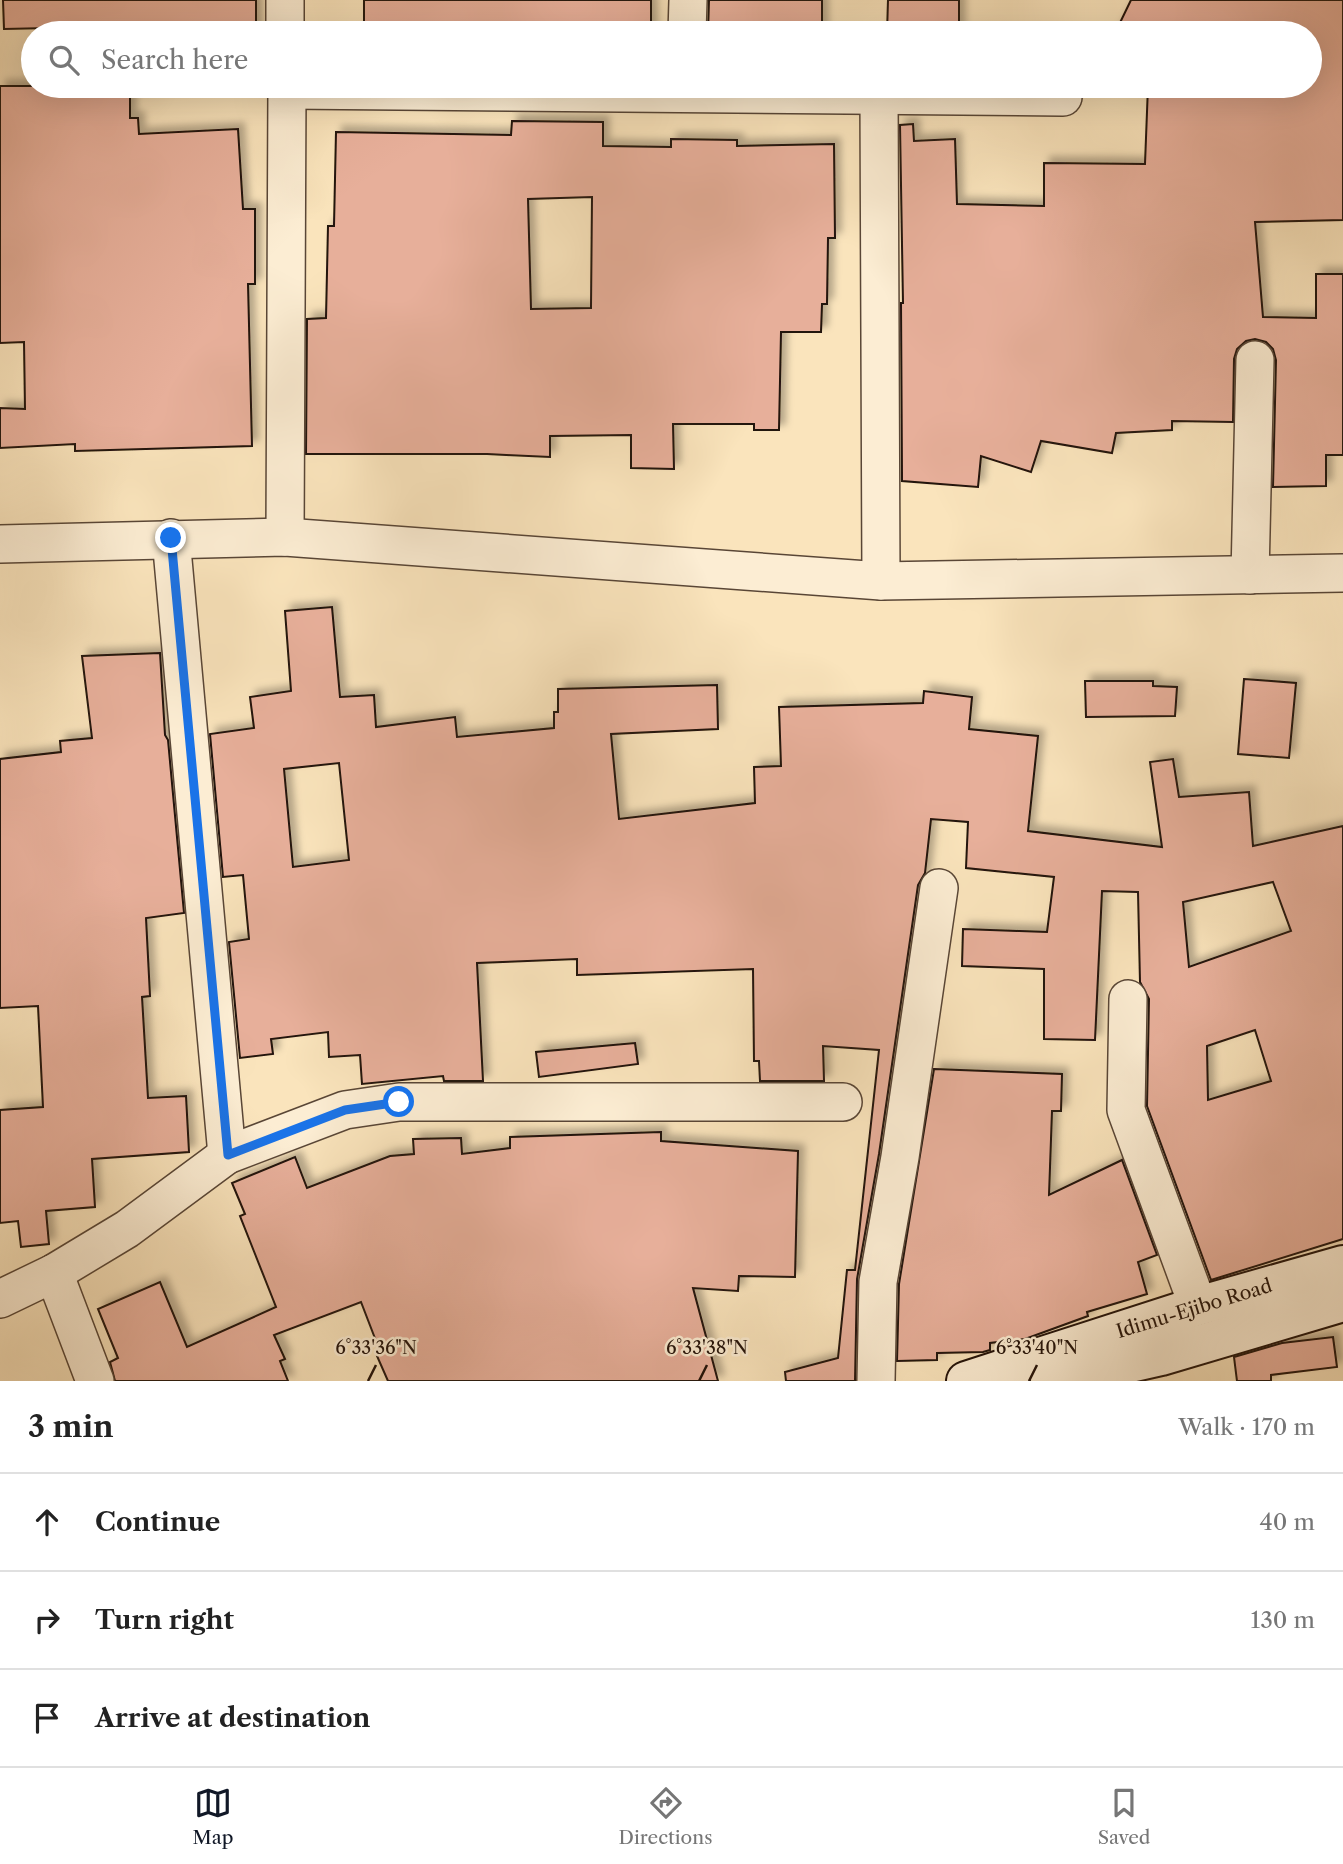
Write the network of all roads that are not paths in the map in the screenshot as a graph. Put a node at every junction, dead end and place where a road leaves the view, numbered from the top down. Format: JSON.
{"nodes":[{"id":1,"x":285,"y":0,"type":"edge"},
{"id":2,"x":688,"y":0,"type":"edge"},
{"id":3,"x":285,"y":21,"type":"edge"},
{"id":4,"x":687,"y":21,"type":"edge"},
{"id":5,"x":287,"y":98,"type":"edge"},
{"id":6,"x":879,"y":98,"type":"edge"},
{"id":7,"x":1255,"y":360,"type":"dead end"},
{"id":8,"x":285,"y":537,"type":"junction"},
{"id":9,"x":171,"y":538,"type":"junction"},
{"id":10,"x":0,"y":544,"type":"edge"},
{"id":11,"x":1250,"y":575,"type":"junction"},
{"id":12,"x":1342,"y":576,"type":"edge"},
{"id":13,"x":881,"y":581,"type":"junction"},
{"id":14,"x":939,"y":888,"type":"dead end"},
{"id":15,"x":1128,"y":999,"type":"dead end"},
{"id":16,"x":844,"y":1102,"type":"dead end"},
{"id":17,"x":228,"y":1155,"type":"junction"},
{"id":18,"x":1343,"y":1265,"type":"edge"},
{"id":19,"x":54,"y":1273,"type":"junction"},
{"id":20,"x":0,"y":1299,"type":"edge"},
{"id":21,"x":1343,"y":1302,"type":"edge"},
{"id":22,"x":1198,"y":1306,"type":"junction"},
{"id":23,"x":1053,"y":1380,"type":"edge"},
{"id":24,"x":95,"y":1381,"type":"edge"},
{"id":25,"x":876,"y":1381,"type":"edge"},
{"id":26,"x":965,"y":1381,"type":"edge"}],
"edges":[{"from":1,"to":3,"type":"street"},
{"from":2,"to":4,"type":"street"},
{"from":5,"to":8,"type":"street"},
{"from":6,"to":13,"type":"street"},
{"from":7,"to":11,"type":"street"},
{"from":8,"to":9,"type":"street"},
{"from":8,"to":13,"type":"street"},
{"from":9,"to":10,"type":"street"},
{"from":9,"to":17,"type":"street"},
{"from":11,"to":12,"type":"street"},
{"from":11,"to":13,"type":"street"},
{"from":14,"to":25,"type":"street"},
{"from":15,"to":22,"type":"street"},
{"from":16,"to":17,"type":"street"},
{"from":17,"to":19,"type":"street"},
{"from":18,"to":22,"type":"main road","name":"Idimu-Ejibo Road"},
{"from":19,"to":20,"type":"street"},
{"from":19,"to":24,"type":"street"},
{"from":21,"to":23,"type":"main road","name":"Idimu-Ejibo Road"},
{"from":22,"to":26,"type":"main road","name":"Idimu-Ejibo Road"}]}
